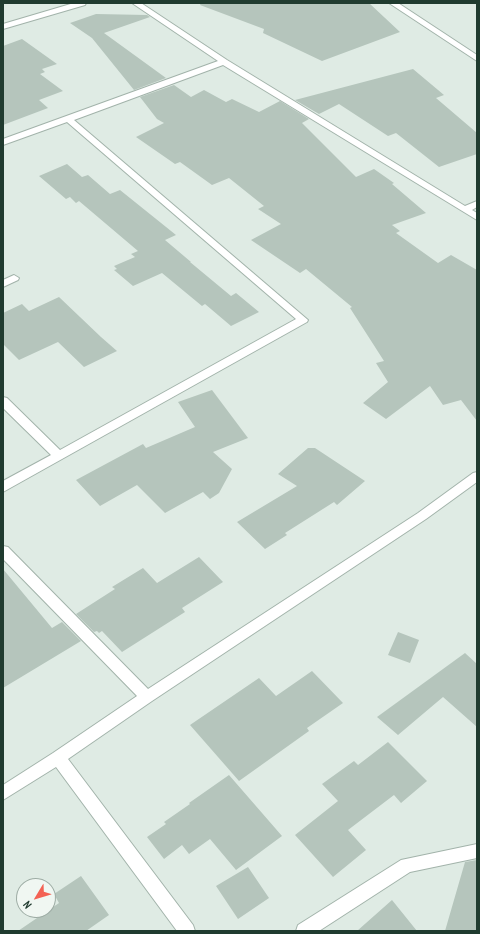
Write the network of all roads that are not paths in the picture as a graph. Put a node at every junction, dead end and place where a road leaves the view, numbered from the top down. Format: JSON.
{"nodes":[{"id":1,"x":82,"y":3,"type":"edge"},
{"id":2,"x":136,"y":3,"type":"edge"},
{"id":3,"x":393,"y":3,"type":"edge"},
{"id":4,"x":3,"y":27,"type":"edge"},
{"id":5,"x":477,"y":59,"type":"edge"},
{"id":6,"x":224,"y":62,"type":"junction"},
{"id":7,"x":68,"y":119,"type":"junction"},
{"id":8,"x":3,"y":142,"type":"edge"},
{"id":9,"x":477,"y":204,"type":"edge"},
{"id":10,"x":465,"y":208,"type":"junction"},
{"id":11,"x":477,"y":217,"type":"edge"},
{"id":12,"x":14,"y":278,"type":"dead end"},
{"id":13,"x":3,"y":284,"type":"edge"},
{"id":14,"x":3,"y":401,"type":"edge"},
{"id":15,"x":59,"y":456,"type":"junction"},
{"id":16,"x":477,"y":476,"type":"edge"},
{"id":17,"x":3,"y":487,"type":"edge"},
{"id":18,"x":3,"y":551,"type":"edge"},
{"id":19,"x":147,"y":698,"type":"junction"},
{"id":20,"x":58,"y":758,"type":"junction"},
{"id":21,"x":3,"y":794,"type":"edge"},
{"id":22,"x":477,"y":851,"type":"edge"},
{"id":23,"x":186,"y":931,"type":"edge"},
{"id":24,"x":304,"y":931,"type":"edge"}],
"edges":[{"from":1,"to":4,"type":"street"},
{"from":2,"to":6,"type":"street"},
{"from":3,"to":5,"type":"street"},
{"from":6,"to":7,"type":"street"},
{"from":6,"to":10,"type":"street"},
{"from":7,"to":8,"type":"street"},
{"from":7,"to":15,"type":"street"},
{"from":9,"to":10,"type":"street"},
{"from":10,"to":11,"type":"street"},
{"from":12,"to":13,"type":"street"},
{"from":14,"to":15,"type":"street"},
{"from":15,"to":17,"type":"street"},
{"from":16,"to":19,"type":"street"},
{"from":18,"to":19,"type":"street"},
{"from":19,"to":20,"type":"street"},
{"from":20,"to":21,"type":"street"},
{"from":20,"to":23,"type":"street"},
{"from":22,"to":24,"type":"street"}]}
